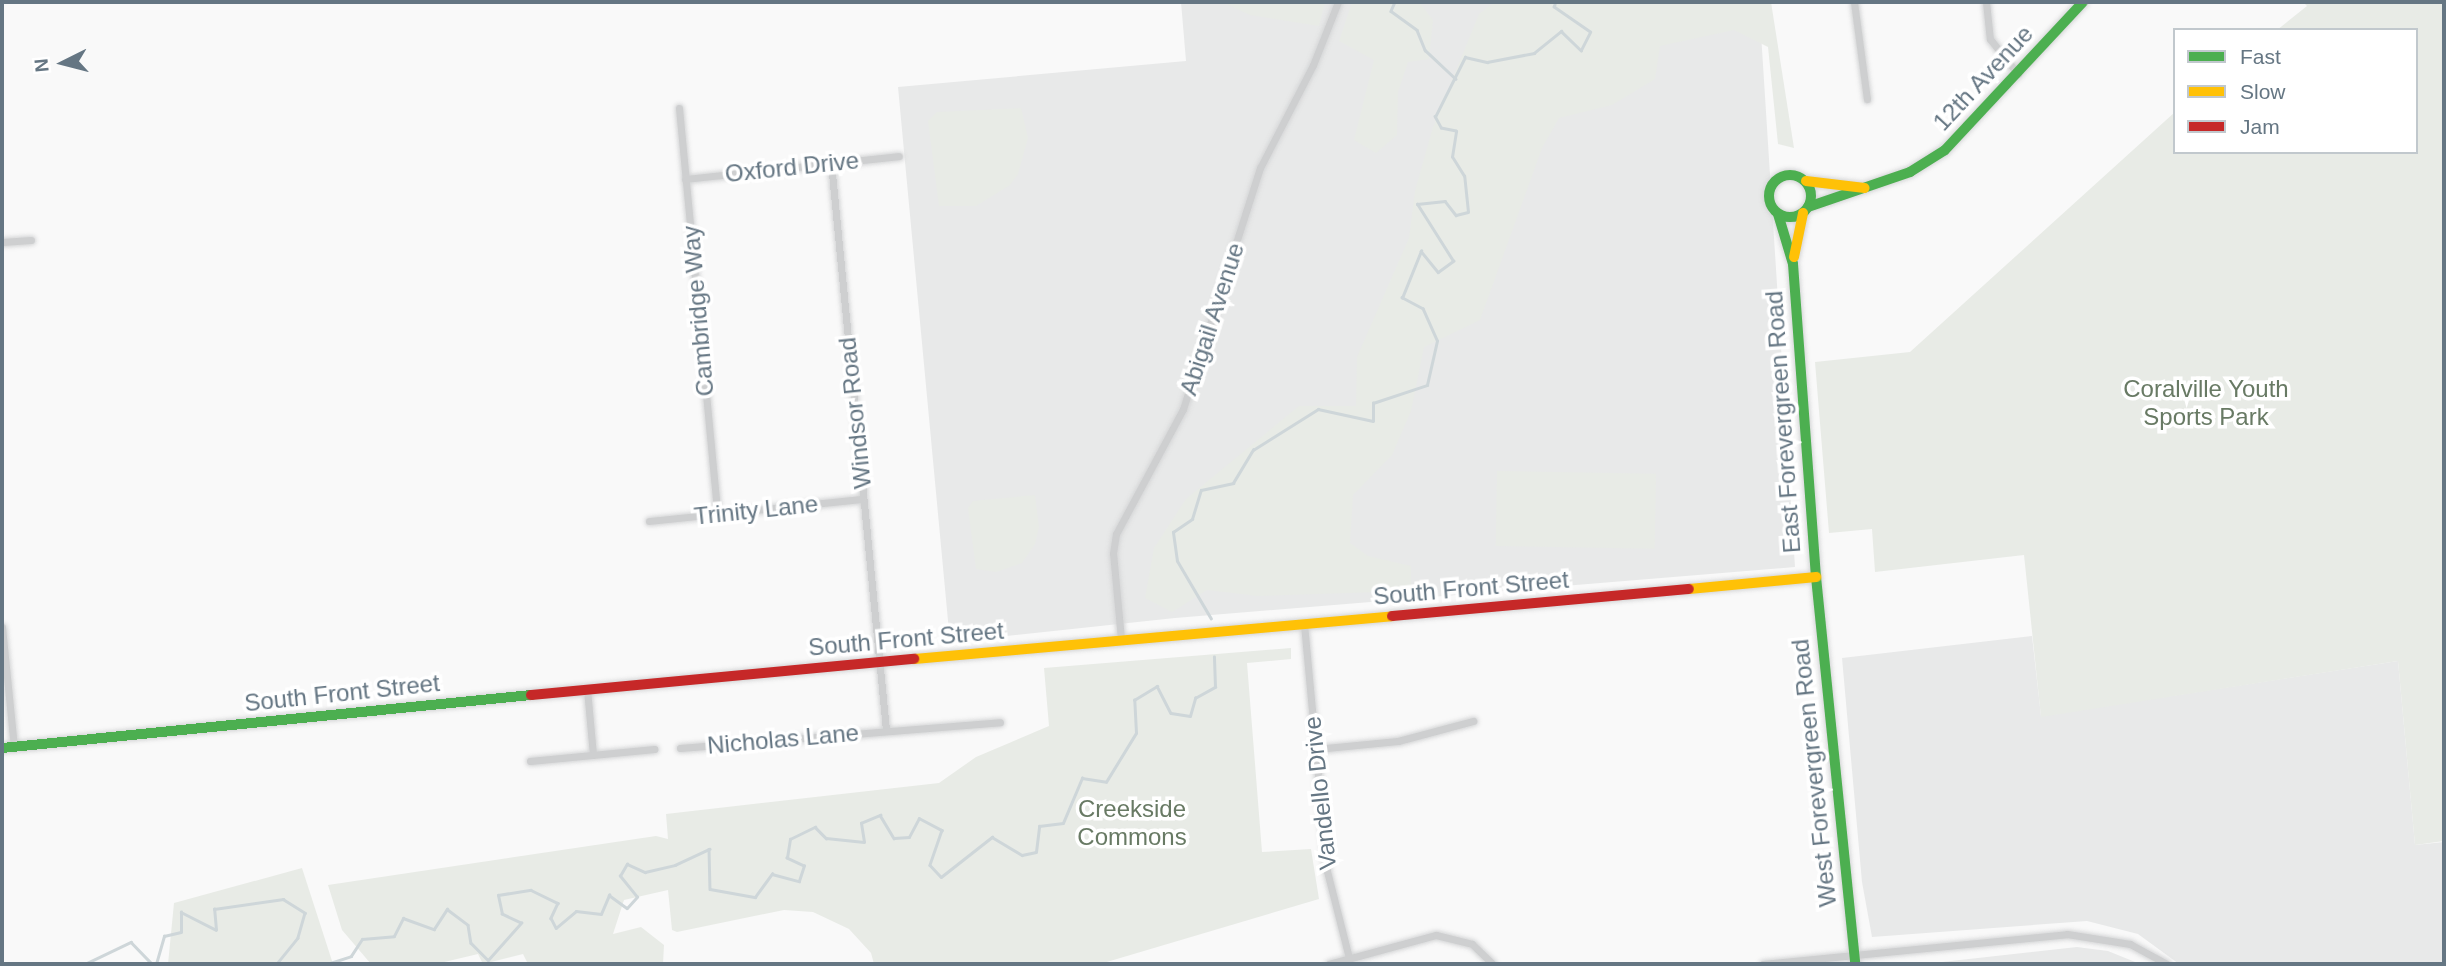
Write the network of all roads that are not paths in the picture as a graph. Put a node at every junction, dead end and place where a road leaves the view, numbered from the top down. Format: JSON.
{"nodes":[{"id":1,"x":1338,"y":2,"type":"edge"},
{"id":2,"x":1854,"y":2,"type":"edge"},
{"id":3,"x":1986,"y":2,"type":"edge"},
{"id":4,"x":2083,"y":2,"type":"edge"},
{"id":5,"x":2018,"y":74,"type":"junction"},
{"id":6,"x":1867,"y":99,"type":"dead end"},
{"id":7,"x":678,"y":108,"type":"dead end"},
{"id":8,"x":899,"y":156,"type":"dead end"},
{"id":9,"x":831,"y":163,"type":"junction"},
{"id":10,"x":685,"y":179,"type":"junction"},
{"id":11,"x":1806,"y":181,"type":"junction"},
{"id":12,"x":1867,"y":188,"type":"junction"},
{"id":13,"x":1805,"y":210,"type":"junction"},
{"id":14,"x":1778,"y":214,"type":"junction"},
{"id":15,"x":31,"y":240,"type":"dead end"},
{"id":16,"x":2,"y":242,"type":"edge"},
{"id":17,"x":1793,"y":264,"type":"junction"},
{"id":18,"x":863,"y":499,"type":"junction"},
{"id":19,"x":717,"y":513,"type":"junction"},
{"id":20,"x":649,"y":521,"type":"dead end"},
{"id":21,"x":1816,"y":577,"type":"junction"},
{"id":22,"x":1304,"y":625,"type":"junction"},
{"id":23,"x":2,"y":627,"type":"edge"},
{"id":24,"x":1121,"y":639,"type":"junction"},
{"id":25,"x":879,"y":663,"type":"junction"},
{"id":26,"x":587,"y":689,"type":"junction"},
{"id":27,"x":1473,"y":721,"type":"dead end"},
{"id":28,"x":1000,"y":722,"type":"dead end"},
{"id":29,"x":886,"y":730,"type":"junction"},
{"id":30,"x":14,"y":747,"type":"junction"},
{"id":31,"x":2,"y":748,"type":"edge"},
{"id":32,"x":680,"y":748,"type":"dead end"},
{"id":33,"x":654,"y":749,"type":"dead end"},
{"id":34,"x":1316,"y":749,"type":"junction"},
{"id":35,"x":593,"y":755,"type":"junction"},
{"id":36,"x":530,"y":761,"type":"dead end"},
{"id":37,"x":1349,"y":958,"type":"junction"},
{"id":38,"x":1854,"y":960,"type":"edge"},
{"id":39,"x":1329,"y":964,"type":"edge"},
{"id":40,"x":1493,"y":964,"type":"edge"},
{"id":41,"x":1763,"y":964,"type":"edge"},
{"id":42,"x":2167,"y":964,"type":"edge"}],
"edges":[{"from":1,"to":24,"type":"street","name":"Abigail Avenue"},
{"from":2,"to":6,"type":"street"},
{"from":3,"to":5,"type":"street"},
{"from":4,"to":5,"type":"street","name":"12th Avenue"},
{"from":5,"to":12,"type":"street","name":"12th Avenue"},
{"from":7,"to":10,"type":"street","name":"Cambridge Way"},
{"from":8,"to":9,"type":"street","name":"Oxford Drive"},
{"from":9,"to":10,"type":"street","name":"Oxford Drive"},
{"from":9,"to":18,"type":"street","name":"Windsor Road"},
{"from":10,"to":19,"type":"street","name":"Cambridge Way"},
{"from":11,"to":12,"type":"street","name":"12th Avenue"},
{"from":11,"to":13,"type":"street"},
{"from":11,"to":14,"type":"street"},
{"from":12,"to":13,"type":"street","name":"12th Avenue"},
{"from":13,"to":14,"type":"street"},
{"from":13,"to":17,"type":"street","name":"East Forevergreen Road"},
{"from":14,"to":17,"type":"street","name":"East Forevergreen Road"},
{"from":15,"to":16,"type":"street"},
{"from":17,"to":21,"type":"street","name":"East Forevergreen Road"},
{"from":18,"to":19,"type":"street","name":"Trinity Lane"},
{"from":18,"to":25,"type":"street","name":"Windsor Road"},
{"from":19,"to":20,"type":"street","name":"Trinity Lane"},
{"from":21,"to":22,"type":"street","name":"South Front Street"},
{"from":21,"to":38,"type":"street","name":"West Forevergreen Road"},
{"from":22,"to":24,"type":"street","name":"South Front Street"},
{"from":22,"to":34,"type":"street","name":"Vandello Drive"},
{"from":23,"to":30,"type":"street"},
{"from":24,"to":25,"type":"street","name":"South Front Street"},
{"from":25,"to":26,"type":"street","name":"South Front Street"},
{"from":25,"to":29,"type":"street","name":"Nicholas Lane"},
{"from":26,"to":30,"type":"street","name":"South Front Street"},
{"from":26,"to":35,"type":"street"},
{"from":27,"to":34,"type":"street"},
{"from":28,"to":29,"type":"street","name":"Nicholas Lane"},
{"from":29,"to":32,"type":"street","name":"Nicholas Lane"},
{"from":30,"to":31,"type":"street","name":"South Front Street"},
{"from":33,"to":35,"type":"street"},
{"from":34,"to":37,"type":"street","name":"Vandello Drive"},
{"from":35,"to":36,"type":"street"},
{"from":37,"to":39,"type":"street"},
{"from":37,"to":40,"type":"street"},
{"from":38,"to":41,"type":"street"},
{"from":38,"to":42,"type":"street"}]}
